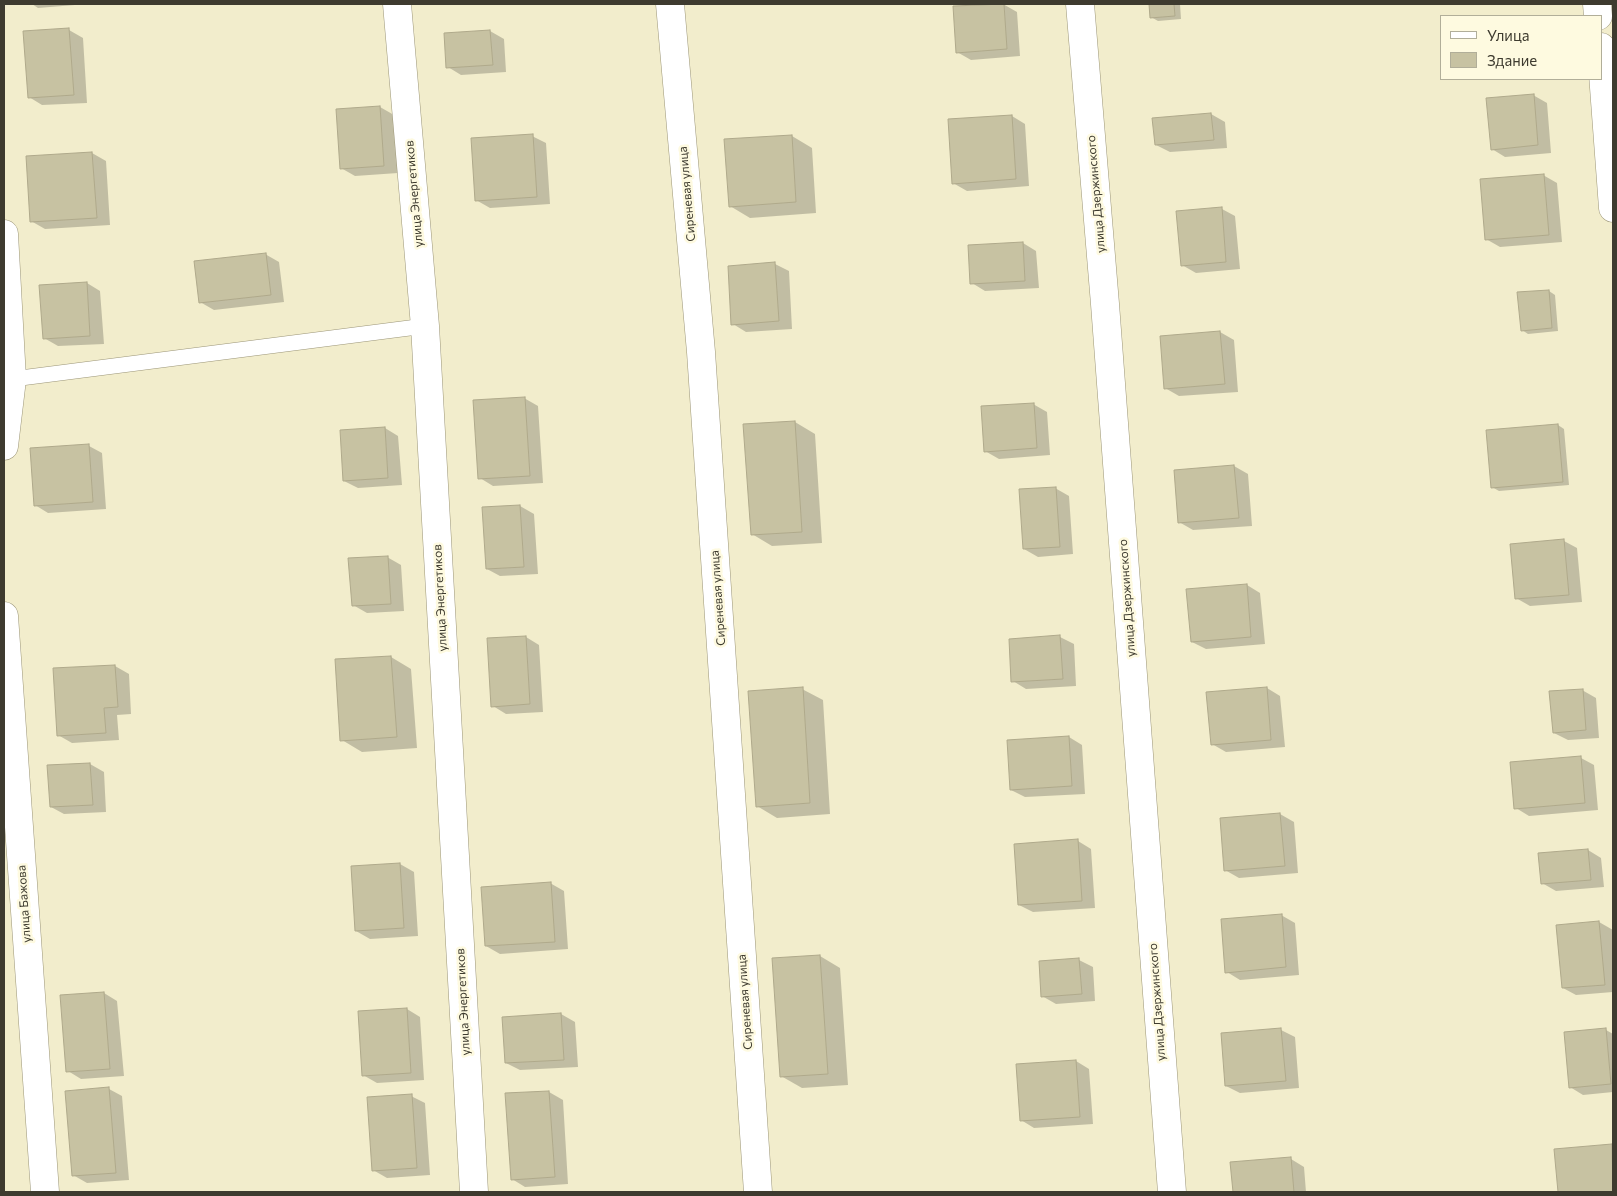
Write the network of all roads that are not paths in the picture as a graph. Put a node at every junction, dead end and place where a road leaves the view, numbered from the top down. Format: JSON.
{"nodes":[{"id":1,"x":397,"y":4,"type":"edge"},
{"id":2,"x":670,"y":4,"type":"edge"},
{"id":3,"x":1080,"y":4,"type":"edge"},
{"id":4,"x":1602,"y":60,"type":"edge"},
{"id":5,"x":1613,"y":208,"type":"edge"},
{"id":6,"x":4,"y":234,"type":"edge"},
{"id":7,"x":425,"y":326,"type":"junction"},
{"id":8,"x":8,"y":380,"type":"edge"},
{"id":9,"x":4,"y":446,"type":"edge"},
{"id":10,"x":4,"y":616,"type":"edge"},
{"id":11,"x":45,"y":1192,"type":"edge"},
{"id":12,"x":474,"y":1192,"type":"edge"},
{"id":13,"x":758,"y":1192,"type":"edge"},
{"id":14,"x":1172,"y":1192,"type":"edge"}],
"edges":[{"from":1,"to":7,"type":"street","name":"улица Энергетиков"},
{"from":2,"to":13,"type":"street","name":"Сиреневая улица"},
{"from":3,"to":14,"type":"street","name":"улица Дзержинского"},
{"from":4,"to":5,"type":"street"},
{"from":6,"to":8,"type":"street"},
{"from":7,"to":8,"type":"lane"},
{"from":7,"to":12,"type":"street","name":"улица Энергетиков"},
{"from":8,"to":9,"type":"street"},
{"from":10,"to":11,"type":"street","name":"улица Бажова"}]}
